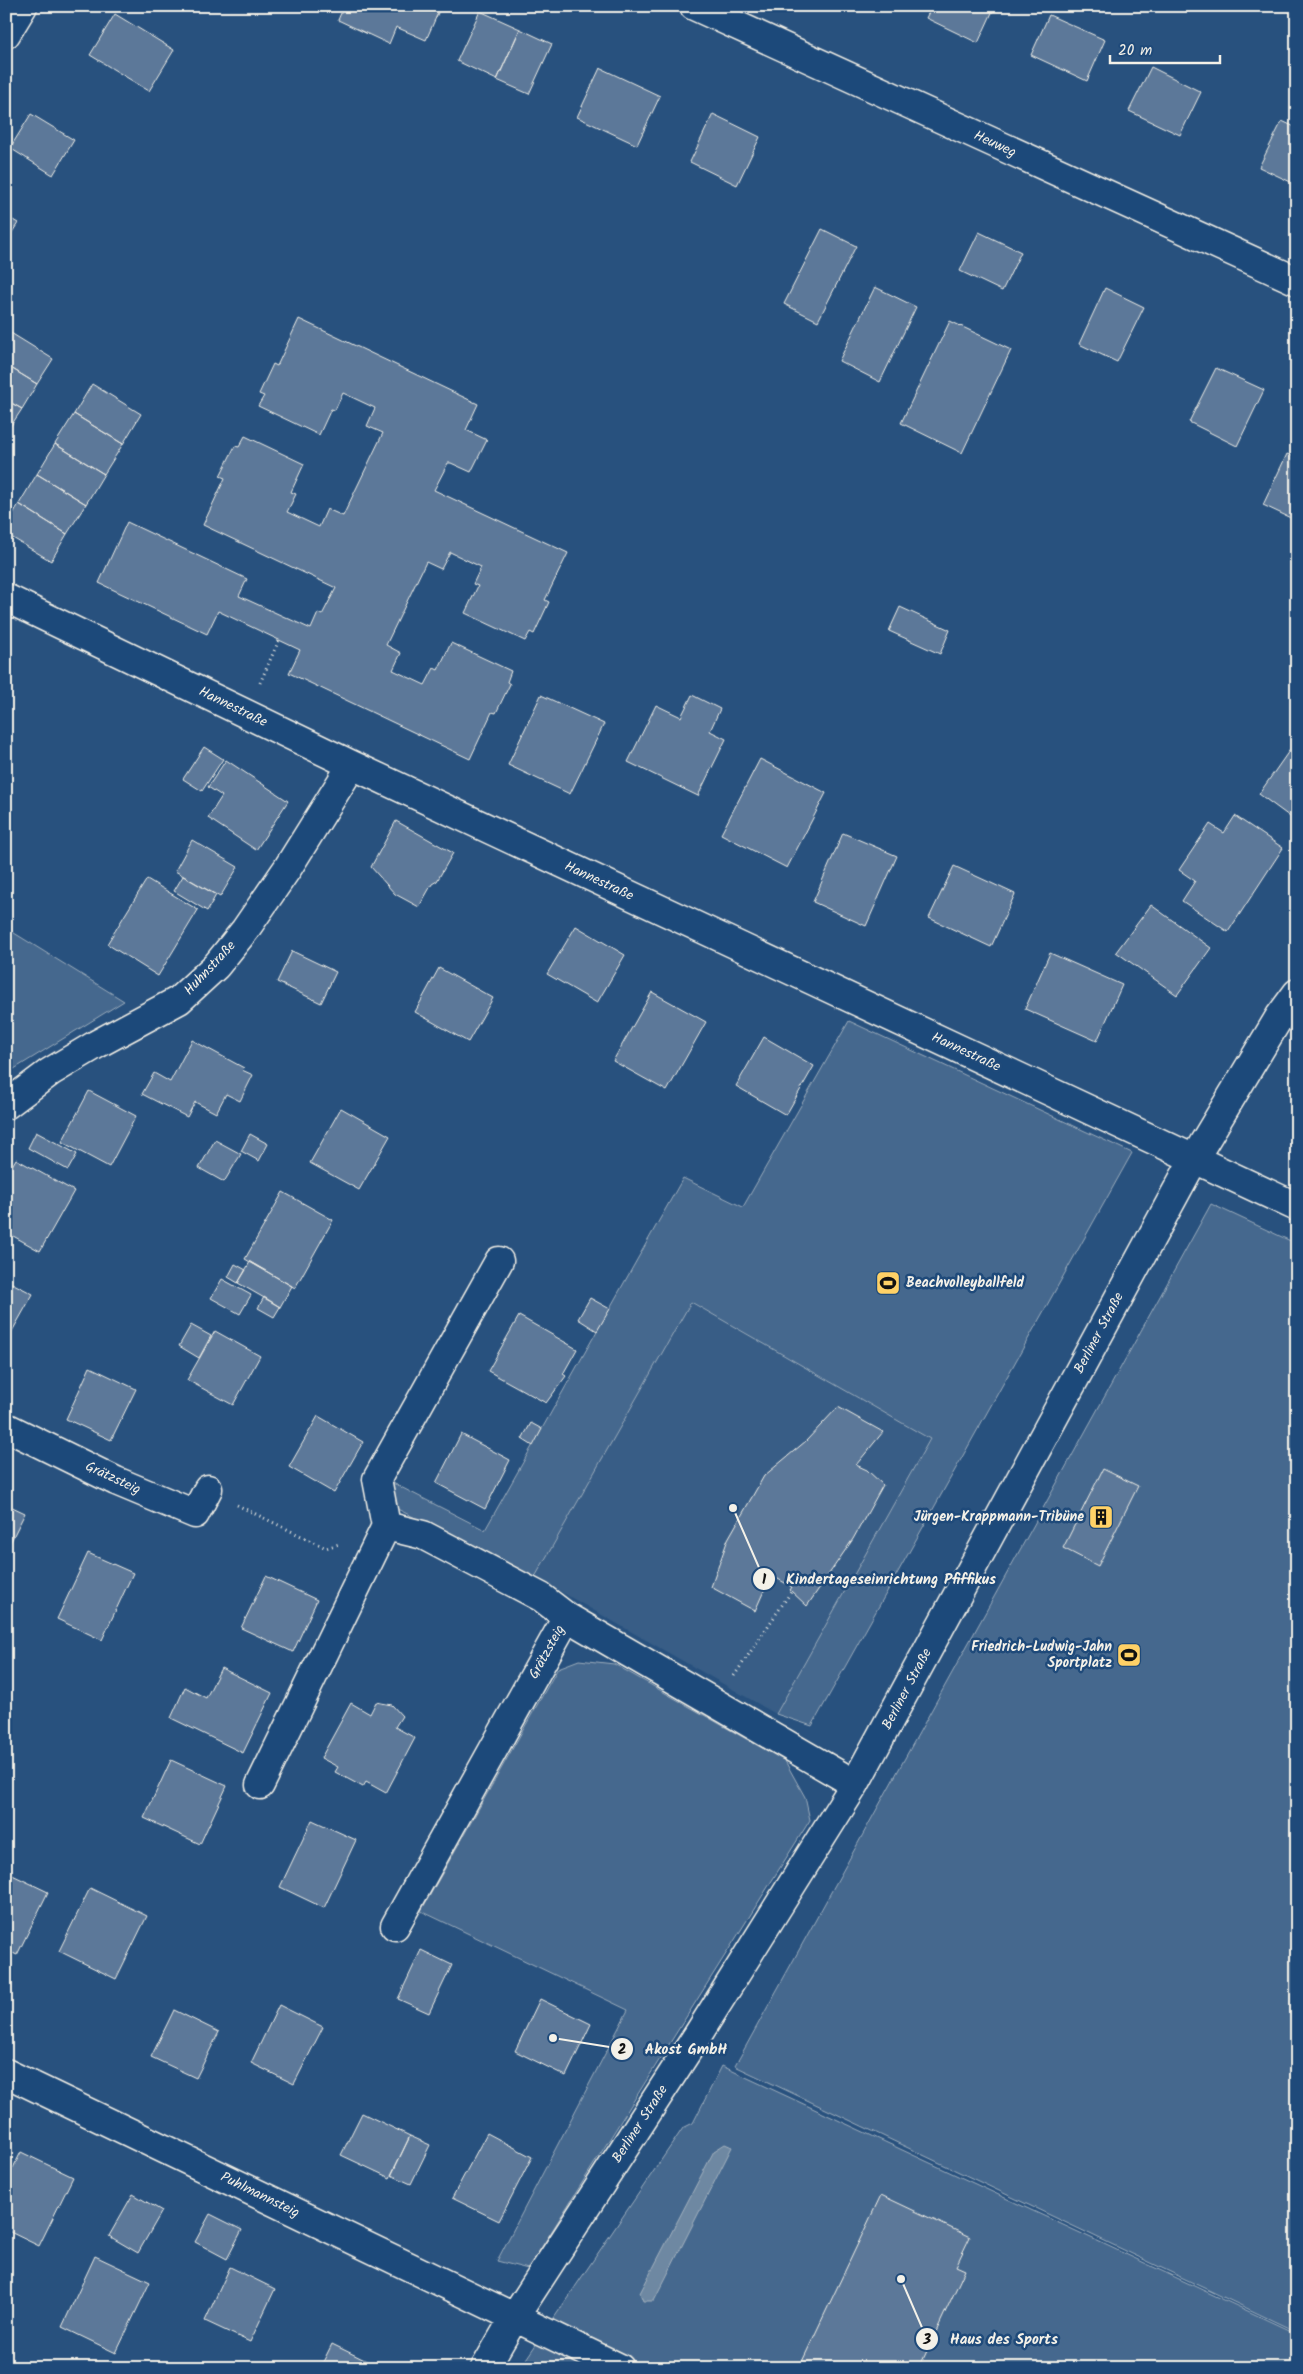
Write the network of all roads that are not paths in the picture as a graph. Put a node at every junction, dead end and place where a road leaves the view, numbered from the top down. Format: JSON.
{"nodes":[{"id":1,"x":23,"y":6,"type":"edge"},
{"id":2,"x":694,"y":6,"type":"edge"},
{"id":3,"x":6,"y":34,"type":"edge"},
{"id":4,"x":1297,"y":281,"type":"edge"},
{"id":5,"x":6,"y":598,"type":"edge"},
{"id":6,"x":352,"y":765,"type":"junction"},
{"id":7,"x":1297,"y":993,"type":"edge"},
{"id":8,"x":6,"y":1105,"type":"edge"},
{"id":9,"x":1194,"y":1159,"type":"junction"},
{"id":10,"x":1297,"y":1207,"type":"edge"},
{"id":11,"x":499,"y":1261,"type":"dead end"},
{"id":12,"x":6,"y":1427,"type":"edge"},
{"id":13,"x":208,"y":1489,"type":"road end"},
{"id":14,"x":386,"y":1526,"type":"junction"},
{"id":15,"x":567,"y":1617,"type":"junction"},
{"id":16,"x":855,"y":1784,"type":"junction"},
{"id":17,"x":260,"y":1785,"type":"dead end"},
{"id":18,"x":395,"y":1926,"type":"dead end"},
{"id":19,"x":6,"y":2073,"type":"edge"},
{"id":20,"x":514,"y":2318,"type":"junction"},
{"id":21,"x":485,"y":2368,"type":"edge"},
{"id":22,"x":620,"y":2368,"type":"edge"}],
"edges":[{"from":1,"to":3,"type":"street"},
{"from":2,"to":4,"type":"street","name":"Heuweg"},
{"from":5,"to":6,"type":"street","name":"Hannestraße"},
{"from":6,"to":8,"type":"street","name":"Huhnstraße"},
{"from":6,"to":9,"type":"street","name":"Hannestraße"},
{"from":7,"to":9,"type":"street","name":"Berliner Straße"},
{"from":9,"to":10,"type":"street","name":"Hannestraße"},
{"from":9,"to":16,"type":"street","name":"Berliner Straße"},
{"from":11,"to":14,"type":"street"},
{"from":12,"to":13,"type":"street","name":"Grätzsteig"},
{"from":14,"to":15,"type":"street"},
{"from":14,"to":17,"type":"street"},
{"from":15,"to":16,"type":"street","name":"Grätzsteig"},
{"from":15,"to":18,"type":"street","name":"Grätzsteig"},
{"from":16,"to":20,"type":"street","name":"Berliner Straße"},
{"from":19,"to":20,"type":"street","name":"Puhlmannsteig"},
{"from":20,"to":21,"type":"street","name":"Berliner Straße"},
{"from":20,"to":22,"type":"street","name":"Puhlmannsteig"}]}
